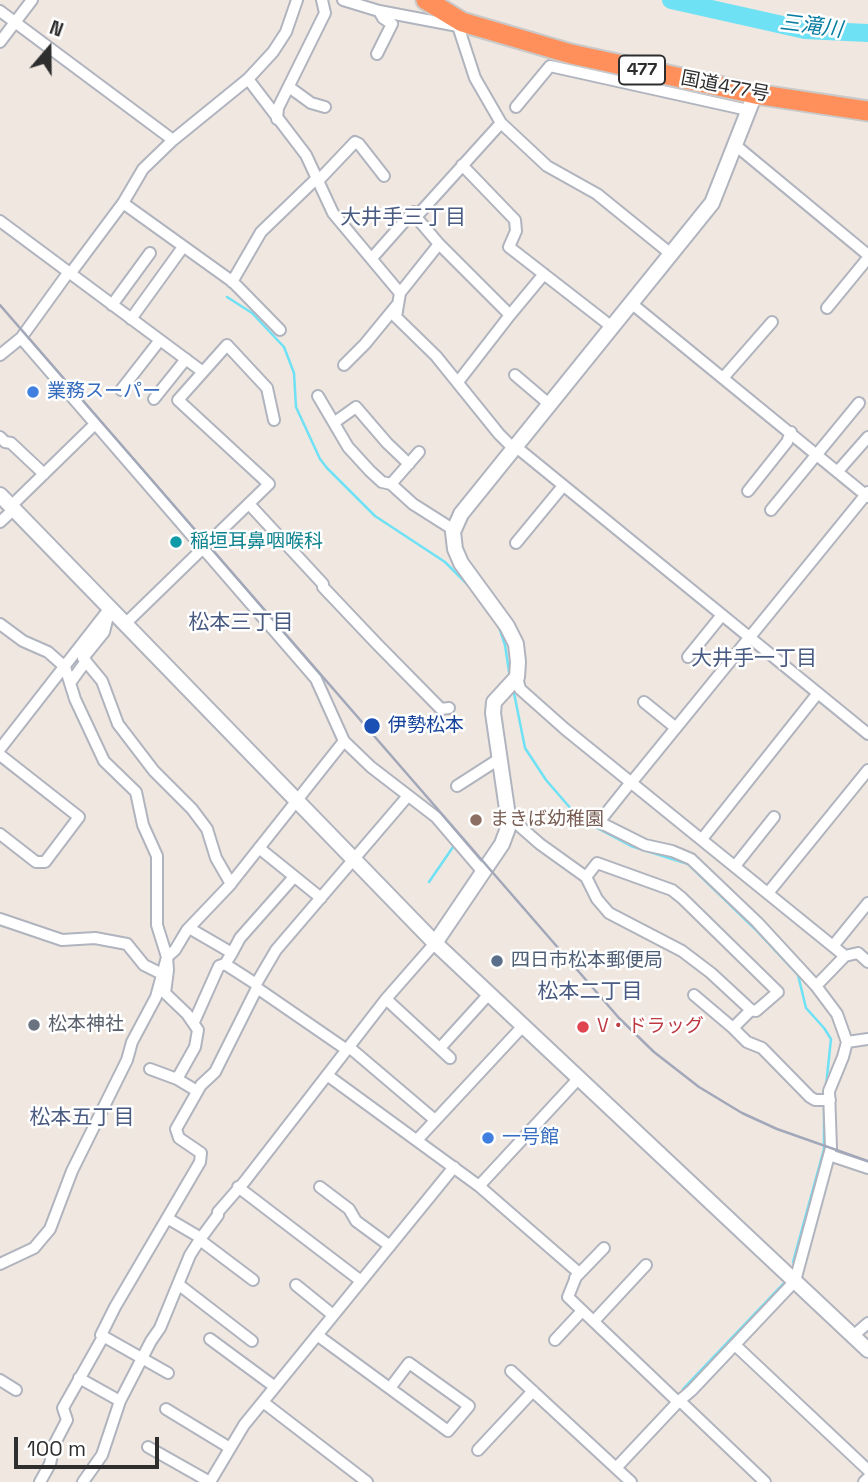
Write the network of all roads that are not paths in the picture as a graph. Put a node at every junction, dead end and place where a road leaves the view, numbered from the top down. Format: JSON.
{"nodes":[{"id":1,"x":32,"y":0,"type":"edge"},
{"id":2,"x":297,"y":0,"type":"edge"},
{"id":3,"x":322,"y":0,"type":"edge"},
{"id":4,"x":343,"y":0,"type":"edge"},
{"id":5,"x":426,"y":0,"type":"edge"},
{"id":6,"x":0,"y":11,"type":"edge"},
{"id":7,"x":379,"y":11,"type":"junction"},
{"id":8,"x":15,"y":22,"type":"junction"},
{"id":9,"x":460,"y":24,"type":"junction"},
{"id":10,"x":0,"y":42,"type":"edge"},
{"id":11,"x":377,"y":54,"type":"dead end"},
{"id":12,"x":247,"y":79,"type":"junction"},
{"id":13,"x":289,"y":87,"type":"junction"},
{"id":14,"x":752,"y":102,"type":"junction"},
{"id":15,"x":326,"y":107,"type":"dead end"},
{"id":16,"x":516,"y":107,"type":"dead end"},
{"id":17,"x":868,"y":111,"type":"edge"},
{"id":18,"x":277,"y":118,"type":"junction"},
{"id":19,"x":501,"y":123,"type":"junction"},
{"id":20,"x":173,"y":140,"type":"junction"},
{"id":21,"x":734,"y":144,"type":"junction"},
{"id":22,"x":462,"y":165,"type":"junction"},
{"id":23,"x":384,"y":176,"type":"dead end"},
{"id":24,"x":317,"y":180,"type":"junction"},
{"id":25,"x":123,"y":203,"type":"junction"},
{"id":26,"x":416,"y":217,"type":"junction"},
{"id":27,"x":0,"y":221,"type":"edge"},
{"id":28,"x":439,"y":244,"type":"junction"},
{"id":29,"x":183,"y":247,"type":"junction"},
{"id":30,"x":150,"y":253,"type":"dead end"},
{"id":31,"x":671,"y":254,"type":"junction"},
{"id":32,"x":868,"y":257,"type":"edge"},
{"id":33,"x":372,"y":258,"type":"junction"},
{"id":34,"x":69,"y":273,"type":"junction"},
{"id":35,"x":544,"y":274,"type":"junction"},
{"id":36,"x":232,"y":282,"type":"junction"},
{"id":37,"x":399,"y":298,"type":"junction"},
{"id":38,"x":631,"y":303,"type":"junction"},
{"id":39,"x":112,"y":305,"type":"junction"},
{"id":40,"x":827,"y":308,"type":"dead end"},
{"id":41,"x":510,"y":315,"type":"junction"},
{"id":42,"x":131,"y":318,"type":"junction"},
{"id":43,"x":772,"y":322,"type":"dead end"},
{"id":44,"x":612,"y":327,"type":"junction"},
{"id":45,"x":280,"y":330,"type":"dead end"},
{"id":46,"x":21,"y":338,"type":"junction"},
{"id":47,"x":160,"y":340,"type":"junction"},
{"id":48,"x":0,"y":355,"type":"edge"},
{"id":49,"x":186,"y":359,"type":"junction"},
{"id":50,"x":344,"y":365,"type":"dead end"},
{"id":51,"x":204,"y":372,"type":"junction"},
{"id":52,"x":515,"y":375,"type":"dead end"},
{"id":53,"x":723,"y":378,"type":"junction"},
{"id":54,"x":458,"y":382,"type":"junction"},
{"id":55,"x":121,"y":390,"type":"dead end"},
{"id":56,"x":318,"y":396,"type":"dead end"},
{"id":57,"x":154,"y":399,"type":"dead end"},
{"id":58,"x":859,"y":402,"type":"dead end"},
{"id":59,"x":549,"y":404,"type":"junction"},
{"id":60,"x":274,"y":420,"type":"dead end"},
{"id":61,"x":335,"y":422,"type":"junction"},
{"id":62,"x":95,"y":424,"type":"junction"},
{"id":63,"x":791,"y":432,"type":"junction"},
{"id":64,"x":0,"y":437,"type":"edge"},
{"id":65,"x":868,"y":437,"type":"edge"},
{"id":66,"x":514,"y":447,"type":"junction"},
{"id":67,"x":419,"y":452,"type":"dead end"},
{"id":68,"x":817,"y":454,"type":"junction"},
{"id":69,"x":408,"y":464,"type":"junction"},
{"id":70,"x":838,"y":471,"type":"junction"},
{"id":71,"x":44,"y":474,"type":"junction"},
{"id":72,"x":391,"y":484,"type":"junction"},
{"id":73,"x":563,"y":486,"type":"junction"},
{"id":74,"x":748,"y":491,"type":"dead end"},
{"id":75,"x":0,"y":495,"type":"edge"},
{"id":76,"x":867,"y":495,"type":"edge"},
{"id":77,"x":249,"y":504,"type":"junction"},
{"id":78,"x":12,"y":507,"type":"junction"},
{"id":79,"x":771,"y":510,"type":"dead end"},
{"id":80,"x":0,"y":522,"type":"edge"},
{"id":81,"x":454,"y":530,"type":"junction"},
{"id":82,"x":516,"y":543,"type":"dead end"},
{"id":83,"x":204,"y":549,"type":"junction"},
{"id":84,"x":110,"y":608,"type":"junction"},
{"id":85,"x":722,"y":615,"type":"junction"},
{"id":86,"x":0,"y":624,"type":"edge"},
{"id":87,"x":125,"y":624,"type":"junction"},
{"id":88,"x":0,"y":630,"type":"edge"},
{"id":89,"x":751,"y":638,"type":"junction"},
{"id":90,"x":688,"y":657,"type":"dead end"},
{"id":91,"x":86,"y":662,"type":"junction"},
{"id":92,"x":64,"y":668,"type":"junction"},
{"id":93,"x":513,"y":681,"type":"junction"},
{"id":94,"x":70,"y":683,"type":"junction"},
{"id":95,"x":818,"y":693,"type":"junction"},
{"id":96,"x":644,"y":702,"type":"dead end"},
{"id":97,"x":449,"y":708,"type":"dead end"},
{"id":98,"x":676,"y":728,"type":"junction"},
{"id":99,"x":868,"y":734,"type":"edge"},
{"id":100,"x":344,"y":740,"type":"junction"},
{"id":101,"x":0,"y":749,"type":"edge"},
{"id":102,"x":0,"y":755,"type":"edge"},
{"id":103,"x":499,"y":759,"type":"junction"},
{"id":104,"x":868,"y":770,"type":"edge"},
{"id":105,"x":631,"y":783,"type":"junction"},
{"id":106,"x":457,"y":786,"type":"dead end"},
{"id":107,"x":407,"y":797,"type":"junction"},
{"id":108,"x":296,"y":800,"type":"junction"},
{"id":109,"x":508,"y":816,"type":"junction"},
{"id":110,"x":774,"y":817,"type":"dead end"},
{"id":111,"x":0,"y":834,"type":"edge"},
{"id":112,"x":702,"y":839,"type":"junction"},
{"id":113,"x":259,"y":848,"type":"junction"},
{"id":114,"x":353,"y":860,"type":"junction"},
{"id":115,"x":735,"y":866,"type":"junction"},
{"id":116,"x":483,"y":872,"type":"junction"},
{"id":117,"x":294,"y":877,"type":"junction"},
{"id":118,"x":586,"y":877,"type":"junction"},
{"id":119,"x":231,"y":884,"type":"junction"},
{"id":120,"x":768,"y":893,"type":"junction"},
{"id":121,"x":321,"y":898,"type":"junction"},
{"id":122,"x":868,"y":903,"type":"edge"},
{"id":123,"x":0,"y":919,"type":"edge"},
{"id":124,"x":189,"y":928,"type":"junction"},
{"id":125,"x":435,"y":943,"type":"junction"},
{"id":126,"x":833,"y":946,"type":"junction"},
{"id":127,"x":232,"y":953,"type":"junction"},
{"id":128,"x":845,"y":956,"type":"junction"},
{"id":129,"x":167,"y":957,"type":"junction"},
{"id":130,"x":868,"y":962,"type":"edge"},
{"id":131,"x":225,"y":964,"type":"junction"},
{"id":132,"x":162,"y":974,"type":"junction"},
{"id":133,"x":257,"y":986,"type":"junction"},
{"id":134,"x":816,"y":986,"type":"junction"},
{"id":135,"x":489,"y":994,"type":"junction"},
{"id":136,"x":694,"y":995,"type":"dead end"},
{"id":137,"x":386,"y":999,"type":"junction"},
{"id":138,"x":751,"y":1010,"type":"junction"},
{"id":139,"x":194,"y":1022,"type":"junction"},
{"id":140,"x":523,"y":1026,"type":"junction"},
{"id":141,"x":733,"y":1028,"type":"junction"},
{"id":142,"x":868,"y":1039,"type":"edge"},
{"id":143,"x":847,"y":1042,"type":"junction"},
{"id":144,"x":348,"y":1048,"type":"junction"},
{"id":145,"x":440,"y":1048,"type":"junction"},
{"id":146,"x":450,"y":1058,"type":"dead end"},
{"id":147,"x":150,"y":1069,"type":"dead end"},
{"id":148,"x":327,"y":1075,"type":"junction"},
{"id":149,"x":579,"y":1078,"type":"junction"},
{"id":150,"x":177,"y":1079,"type":"junction"},
{"id":151,"x":197,"y":1091,"type":"junction"},
{"id":152,"x":826,"y":1100,"type":"junction"},
{"id":153,"x":435,"y":1120,"type":"junction"},
{"id":154,"x":417,"y":1140,"type":"junction"},
{"id":155,"x":829,"y":1155,"type":"junction"},
{"id":156,"x":454,"y":1167,"type":"junction"},
{"id":157,"x":868,"y":1168,"type":"edge"},
{"id":158,"x":479,"y":1186,"type":"junction"},
{"id":159,"x":238,"y":1187,"type":"junction"},
{"id":160,"x":320,"y":1187,"type":"dead end"},
{"id":161,"x":167,"y":1218,"type":"junction"},
{"id":162,"x":200,"y":1239,"type":"junction"},
{"id":163,"x":390,"y":1246,"type":"junction"},
{"id":164,"x":604,"y":1248,"type":"dead end"},
{"id":165,"x":0,"y":1264,"type":"edge"},
{"id":166,"x":646,"y":1265,"type":"dead end"},
{"id":167,"x":575,"y":1278,"type":"junction"},
{"id":168,"x":253,"y":1280,"type":"dead end"},
{"id":169,"x":361,"y":1281,"type":"junction"},
{"id":170,"x":795,"y":1281,"type":"junction"},
{"id":171,"x":177,"y":1284,"type":"junction"},
{"id":172,"x":296,"y":1285,"type":"dead end"},
{"id":173,"x":582,"y":1311,"type":"junction"},
{"id":174,"x":333,"y":1315,"type":"junction"},
{"id":175,"x":594,"y":1321,"type":"junction"},
{"id":176,"x":868,"y":1323,"type":"edge"},
{"id":177,"x":317,"y":1335,"type":"junction"},
{"id":178,"x":103,"y":1336,"type":"junction"},
{"id":179,"x":853,"y":1336,"type":"junction"},
{"id":180,"x":210,"y":1339,"type":"dead end"},
{"id":181,"x":555,"y":1340,"type":"dead end"},
{"id":182,"x":252,"y":1341,"type":"dead end"},
{"id":183,"x":735,"y":1345,"type":"junction"},
{"id":184,"x":868,"y":1349,"type":"edge"},
{"id":185,"x":142,"y":1358,"type":"junction"},
{"id":186,"x":511,"y":1371,"type":"dead end"},
{"id":187,"x":168,"y":1373,"type":"dead end"},
{"id":188,"x":79,"y":1378,"type":"junction"},
{"id":189,"x":0,"y":1380,"type":"edge"},
{"id":190,"x":275,"y":1387,"type":"junction"},
{"id":191,"x":390,"y":1388,"type":"junction"},
{"id":192,"x":16,"y":1390,"type":"dead end"},
{"id":193,"x":533,"y":1391,"type":"junction"},
{"id":194,"x":679,"y":1400,"type":"junction"},
{"id":195,"x":120,"y":1401,"type":"junction"},
{"id":196,"x":263,"y":1402,"type":"junction"},
{"id":197,"x":166,"y":1409,"type":"dead end"},
{"id":198,"x":148,"y":1447,"type":"dead end"},
{"id":199,"x":230,"y":1448,"type":"junction"},
{"id":200,"x":478,"y":1450,"type":"dead end"},
{"id":201,"x":616,"y":1468,"type":"junction"},
{"id":202,"x":868,"y":1470,"type":"edge"},
{"id":203,"x":868,"y":1478,"type":"edge"},
{"id":204,"x":40,"y":1482,"type":"edge"},
{"id":205,"x":83,"y":1482,"type":"edge"},
{"id":206,"x":210,"y":1482,"type":"edge"},
{"id":207,"x":367,"y":1482,"type":"edge"},
{"id":208,"x":631,"y":1482,"type":"edge"},
{"id":209,"x":765,"y":1482,"type":"edge"},
{"id":210,"x":864,"y":1482,"type":"edge"}],
"edges":[{"from":1,"to":8,"type":"street"},
{"from":2,"to":12,"type":"street"},
{"from":3,"to":13,"type":"street"},
{"from":4,"to":7,"type":"street"},
{"from":5,"to":9,"type":"highway","name":"国道477号","number":"477"},
{"from":6,"to":8,"type":"street"},
{"from":7,"to":9,"type":"street"},
{"from":7,"to":11,"type":"street"},
{"from":8,"to":10,"type":"street"},
{"from":8,"to":20,"type":"street"},
{"from":9,"to":14,"type":"highway","name":"国道477号","number":"477"},
{"from":9,"to":19,"type":"street"},
{"from":12,"to":18,"type":"street"},
{"from":12,"to":20,"type":"street"},
{"from":13,"to":15,"type":"street"},
{"from":13,"to":18,"type":"street"},
{"from":14,"to":16,"type":"street"},
{"from":14,"to":17,"type":"highway","name":"国道477号","number":"477"},
{"from":14,"to":21,"type":"street"},
{"from":18,"to":24,"type":"street"},
{"from":19,"to":22,"type":"street"},
{"from":19,"to":31,"type":"street"},
{"from":20,"to":25,"type":"street"},
{"from":21,"to":31,"type":"street"},
{"from":21,"to":32,"type":"street"},
{"from":22,"to":26,"type":"street"},
{"from":22,"to":35,"type":"street"},
{"from":23,"to":24,"type":"street"},
{"from":24,"to":33,"type":"street"},
{"from":24,"to":36,"type":"street"},
{"from":25,"to":29,"type":"street"},
{"from":25,"to":34,"type":"street"},
{"from":26,"to":28,"type":"street"},
{"from":26,"to":33,"type":"street"},
{"from":27,"to":34,"type":"street"},
{"from":28,"to":37,"type":"street"},
{"from":28,"to":41,"type":"street"},
{"from":29,"to":36,"type":"street"},
{"from":29,"to":42,"type":"street"},
{"from":30,"to":39,"type":"street"},
{"from":31,"to":38,"type":"street"},
{"from":32,"to":40,"type":"street"},
{"from":33,"to":37,"type":"street"},
{"from":34,"to":39,"type":"street"},
{"from":34,"to":46,"type":"street"},
{"from":35,"to":41,"type":"street"},
{"from":35,"to":44,"type":"street"},
{"from":36,"to":45,"type":"street"},
{"from":37,"to":50,"type":"street"},
{"from":37,"to":54,"type":"street"},
{"from":38,"to":44,"type":"street"},
{"from":38,"to":53,"type":"street"},
{"from":39,"to":42,"type":"street"},
{"from":41,"to":54,"type":"street"},
{"from":42,"to":47,"type":"street"},
{"from":43,"to":53,"type":"street"},
{"from":44,"to":59,"type":"street"},
{"from":46,"to":48,"type":"street"},
{"from":46,"to":62,"type":"street"},
{"from":47,"to":49,"type":"street"},
{"from":47,"to":55,"type":"street"},
{"from":49,"to":51,"type":"street"},
{"from":49,"to":57,"type":"street"},
{"from":51,"to":60,"type":"street"},
{"from":51,"to":77,"type":"street"},
{"from":52,"to":59,"type":"street"},
{"from":53,"to":63,"type":"street"},
{"from":54,"to":66,"type":"street"},
{"from":56,"to":61,"type":"street"},
{"from":58,"to":68,"type":"street"},
{"from":59,"to":66,"type":"street"},
{"from":61,"to":69,"type":"street"},
{"from":61,"to":72,"type":"street"},
{"from":62,"to":71,"type":"street"},
{"from":62,"to":83,"type":"street"},
{"from":63,"to":68,"type":"street"},
{"from":63,"to":74,"type":"street"},
{"from":64,"to":71,"type":"street"},
{"from":65,"to":70,"type":"street"},
{"from":66,"to":73,"type":"street"},
{"from":66,"to":81,"type":"street"},
{"from":67,"to":69,"type":"street"},
{"from":68,"to":70,"type":"street"},
{"from":68,"to":79,"type":"street"},
{"from":69,"to":72,"type":"street"},
{"from":70,"to":76,"type":"street"},
{"from":71,"to":78,"type":"street"},
{"from":72,"to":81,"type":"street"},
{"from":73,"to":82,"type":"street"},
{"from":73,"to":85,"type":"street"},
{"from":75,"to":78,"type":"street"},
{"from":76,"to":89,"type":"street"},
{"from":77,"to":83,"type":"street"},
{"from":77,"to":97,"type":"street"},
{"from":78,"to":80,"type":"street"},
{"from":78,"to":84,"type":"street"},
{"from":81,"to":93,"type":"street"},
{"from":83,"to":87,"type":"street"},
{"from":83,"to":100,"type":"street"},
{"from":84,"to":87,"type":"street"},
{"from":84,"to":91,"type":"street"},
{"from":84,"to":92,"type":"street"},
{"from":85,"to":89,"type":"street"},
{"from":85,"to":90,"type":"street"},
{"from":86,"to":92,"type":"street"},
{"from":87,"to":108,"type":"street"},
{"from":88,"to":92,"type":"street"},
{"from":89,"to":95,"type":"street"},
{"from":89,"to":98,"type":"street"},
{"from":91,"to":94,"type":"street"},
{"from":91,"to":119,"type":"street"},
{"from":92,"to":94,"type":"street"},
{"from":92,"to":101,"type":"street"},
{"from":93,"to":103,"type":"street"},
{"from":93,"to":105,"type":"street"},
{"from":94,"to":129,"type":"street"},
{"from":95,"to":99,"type":"street"},
{"from":95,"to":112,"type":"street"},
{"from":96,"to":98,"type":"street"},
{"from":98,"to":105,"type":"street"},
{"from":100,"to":107,"type":"street"},
{"from":100,"to":108,"type":"street"},
{"from":102,"to":111,"type":"street"},
{"from":103,"to":106,"type":"street"},
{"from":103,"to":109,"type":"street"},
{"from":104,"to":120,"type":"street"},
{"from":105,"to":112,"type":"street"},
{"from":105,"to":134,"type":"street"},
{"from":107,"to":114,"type":"street"},
{"from":107,"to":116,"type":"street"},
{"from":108,"to":113,"type":"street"},
{"from":108,"to":114,"type":"street"},
{"from":109,"to":116,"type":"street"},
{"from":109,"to":118,"type":"street"},
{"from":110,"to":115,"type":"street"},
{"from":112,"to":115,"type":"street"},
{"from":113,"to":117,"type":"street"},
{"from":113,"to":119,"type":"street"},
{"from":114,"to":121,"type":"street"},
{"from":114,"to":125,"type":"street"},
{"from":115,"to":120,"type":"street"},
{"from":116,"to":125,"type":"street"},
{"from":117,"to":121,"type":"street"},
{"from":117,"to":127,"type":"street"},
{"from":118,"to":138,"type":"street"},
{"from":118,"to":138,"type":"street"},
{"from":119,"to":124,"type":"street"},
{"from":120,"to":126,"type":"street"},
{"from":121,"to":133,"type":"street"},
{"from":122,"to":126,"type":"street"},
{"from":123,"to":132,"type":"street"},
{"from":124,"to":127,"type":"street"},
{"from":124,"to":129,"type":"street"},
{"from":125,"to":135,"type":"street"},
{"from":125,"to":137,"type":"street"},
{"from":126,"to":128,"type":"street"},
{"from":127,"to":131,"type":"street"},
{"from":128,"to":130,"type":"street"},
{"from":128,"to":134,"type":"street"},
{"from":129,"to":132,"type":"street"},
{"from":129,"to":139,"type":"street"},
{"from":131,"to":133,"type":"street"},
{"from":131,"to":139,"type":"street"},
{"from":132,"to":165,"type":"street"},
{"from":133,"to":144,"type":"street"},
{"from":133,"to":151,"type":"street"},
{"from":134,"to":143,"type":"street"},
{"from":135,"to":140,"type":"street"},
{"from":135,"to":145,"type":"street"},
{"from":136,"to":141,"type":"street"},
{"from":137,"to":144,"type":"street"},
{"from":137,"to":145,"type":"street"},
{"from":138,"to":141,"type":"street"},
{"from":139,"to":150,"type":"street"},
{"from":140,"to":149,"type":"street"},
{"from":140,"to":153,"type":"street"},
{"from":141,"to":152,"type":"street"},
{"from":142,"to":143,"type":"street"},
{"from":143,"to":152,"type":"street"},
{"from":144,"to":148,"type":"street"},
{"from":144,"to":153,"type":"street"},
{"from":145,"to":146,"type":"street"},
{"from":147,"to":150,"type":"street"},
{"from":148,"to":154,"type":"street"},
{"from":148,"to":159,"type":"street"},
{"from":149,"to":158,"type":"street"},
{"from":149,"to":170,"type":"street"},
{"from":150,"to":151,"type":"street"},
{"from":151,"to":161,"type":"street"},
{"from":152,"to":155,"type":"street"},
{"from":153,"to":154,"type":"street"},
{"from":154,"to":156,"type":"street"},
{"from":155,"to":157,"type":"street"},
{"from":155,"to":170,"type":"street"},
{"from":156,"to":158,"type":"street"},
{"from":156,"to":163,"type":"street"},
{"from":158,"to":167,"type":"street"},
{"from":159,"to":162,"type":"street"},
{"from":159,"to":169,"type":"street"},
{"from":160,"to":163,"type":"street"},
{"from":161,"to":162,"type":"street"},
{"from":161,"to":178,"type":"street"},
{"from":162,"to":168,"type":"street"},
{"from":162,"to":171,"type":"street"},
{"from":163,"to":169,"type":"street"},
{"from":164,"to":167,"type":"street"},
{"from":166,"to":175,"type":"street"},
{"from":167,"to":173,"type":"street"},
{"from":169,"to":174,"type":"street"},
{"from":170,"to":179,"type":"street"},
{"from":170,"to":183,"type":"street"},
{"from":171,"to":182,"type":"street"},
{"from":171,"to":185,"type":"street"},
{"from":172,"to":174,"type":"street"},
{"from":173,"to":175,"type":"street"},
{"from":173,"to":181,"type":"street"},
{"from":174,"to":177,"type":"street"},
{"from":175,"to":194,"type":"street"},
{"from":176,"to":179,"type":"street"},
{"from":177,"to":190,"type":"street"},
{"from":177,"to":191,"type":"street"},
{"from":178,"to":185,"type":"street"},
{"from":178,"to":188,"type":"street"},
{"from":179,"to":184,"type":"street"},
{"from":180,"to":190,"type":"street"},
{"from":183,"to":194,"type":"street"},
{"from":183,"to":202,"type":"street"},
{"from":185,"to":187,"type":"street"},
{"from":185,"to":195,"type":"street"},
{"from":186,"to":193,"type":"street"},
{"from":188,"to":195,"type":"street"},
{"from":188,"to":204,"type":"street"},
{"from":189,"to":192,"type":"street"},
{"from":190,"to":196,"type":"street"},
{"from":191,"to":191,"type":"street"},
{"from":193,"to":200,"type":"street"},
{"from":193,"to":201,"type":"street"},
{"from":194,"to":201,"type":"street"},
{"from":194,"to":209,"type":"street"},
{"from":195,"to":205,"type":"street"},
{"from":196,"to":199,"type":"street"},
{"from":196,"to":207,"type":"street"},
{"from":197,"to":199,"type":"street"},
{"from":198,"to":206,"type":"street"},
{"from":199,"to":206,"type":"street"},
{"from":201,"to":208,"type":"street"},
{"from":203,"to":210,"type":"street"}]}
